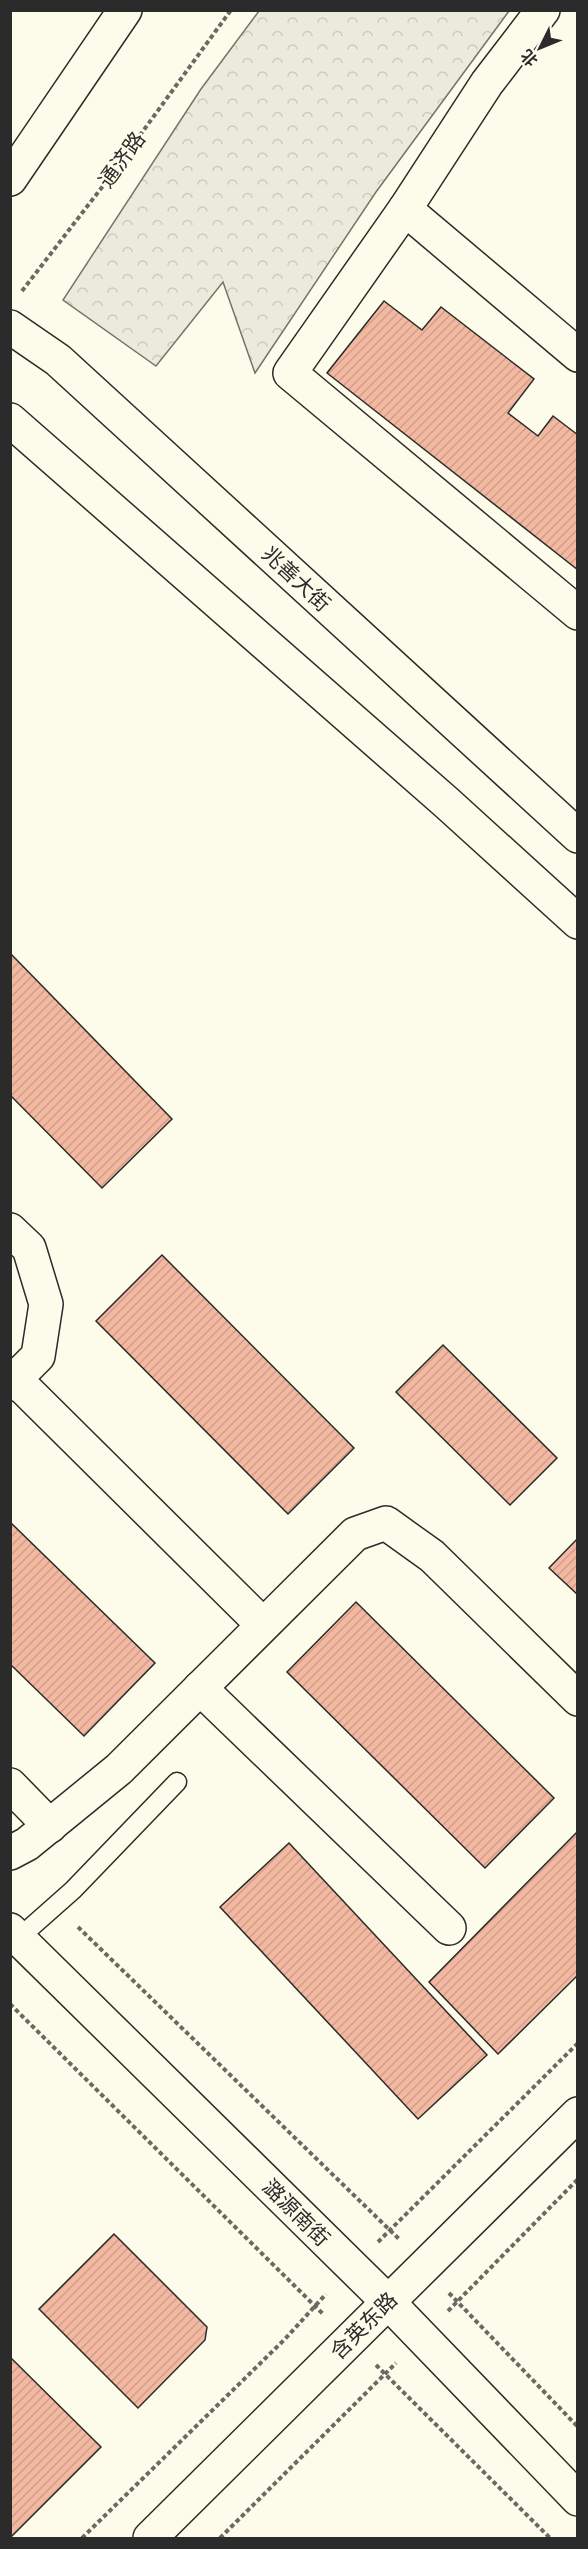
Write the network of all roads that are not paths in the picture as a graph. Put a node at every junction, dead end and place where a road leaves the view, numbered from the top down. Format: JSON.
{"nodes":[{"id":1,"x":125,"y":10,"type":"edge"},
{"id":2,"x":543,"y":10,"type":"edge"},
{"id":3,"x":10,"y":179,"type":"edge"},
{"id":4,"x":405,"y":209,"type":"junction"},
{"id":5,"x":14,"y":312,"type":"edge"},
{"id":6,"x":578,"y":355,"type":"edge"},
{"id":7,"x":10,"y":420,"type":"edge"},
{"id":8,"x":578,"y":613,"type":"edge"},
{"id":9,"x":578,"y":836,"type":"edge"},
{"id":10,"x":578,"y":922,"type":"edge"},
{"id":11,"x":10,"y":1230,"type":"edge"},
{"id":12,"x":13,"y":1381,"type":"edge"},
{"id":13,"x":263,"y":1625,"type":"junction"},
{"id":14,"x":200,"y":1688,"type":"junction"},
{"id":15,"x":578,"y":1699,"type":"edge"},
{"id":16,"x":177,"y":1782,"type":"dead end"},
{"id":17,"x":10,"y":1785,"type":"edge"},
{"id":18,"x":50,"y":1826,"type":"junction"},
{"id":19,"x":10,"y":1853,"type":"edge"},
{"id":20,"x":449,"y":1928,"type":"dead end"},
{"id":21,"x":13,"y":1938,"type":"edge"},
{"id":22,"x":578,"y":2114,"type":"edge"},
{"id":23,"x":387,"y":2301,"type":"junction"},
{"id":24,"x":578,"y":2499,"type":"edge"},
{"id":25,"x":150,"y":2538,"type":"edge"}],
"edges":[{"from":1,"to":3,"type":"street"},
{"from":2,"to":4,"type":"street"},
{"from":4,"to":6,"type":"street"},
{"from":4,"to":8,"type":"street"},
{"from":5,"to":9,"type":"street","name":"兆善大街"},
{"from":7,"to":10,"type":"street"},
{"from":11,"to":12,"type":"street"},
{"from":12,"to":13,"type":"street"},
{"from":13,"to":14,"type":"street"},
{"from":13,"to":15,"type":"street"},
{"from":14,"to":18,"type":"street"},
{"from":14,"to":20,"type":"street"},
{"from":16,"to":21,"type":"lane"},
{"from":17,"to":18,"type":"street"},
{"from":18,"to":19,"type":"street"},
{"from":21,"to":23,"type":"street","name":"潞源南街"},
{"from":22,"to":23,"type":"street","name":"含英东路"},
{"from":23,"to":24,"type":"street","name":"潞源南街"},
{"from":23,"to":25,"type":"street","name":"含英东路"}]}
